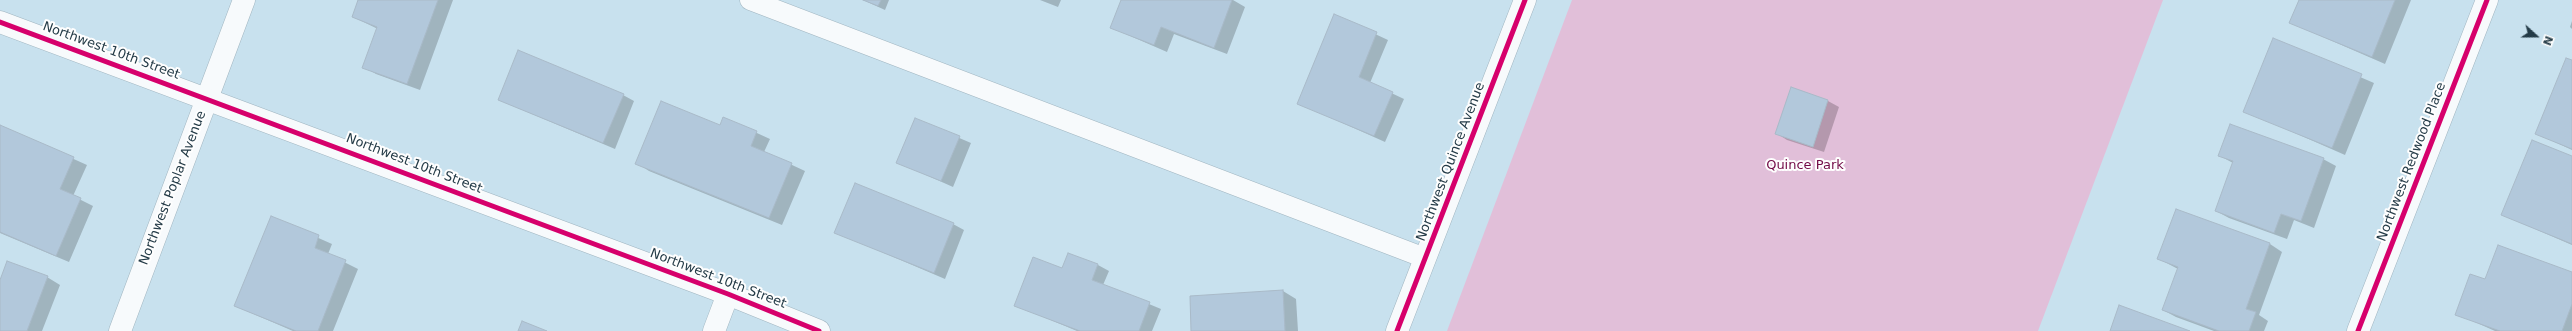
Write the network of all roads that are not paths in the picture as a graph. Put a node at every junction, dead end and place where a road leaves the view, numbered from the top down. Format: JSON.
{"nodes":[{"id":1,"x":244,"y":0,"type":"edge"},
{"id":2,"x":750,"y":0,"type":"edge"},
{"id":3,"x":1525,"y":0,"type":"edge"},
{"id":4,"x":2487,"y":0,"type":"edge"},
{"id":5,"x":0,"y":22,"type":"edge"},
{"id":6,"x":207,"y":98,"type":"junction"},
{"id":7,"x":1425,"y":258,"type":"junction"},
{"id":8,"x":728,"y":294,"type":"junction"},
{"id":9,"x":120,"y":331,"type":"edge"},
{"id":10,"x":714,"y":331,"type":"edge"},
{"id":11,"x":820,"y":331,"type":"edge"},
{"id":12,"x":1397,"y":331,"type":"edge"},
{"id":13,"x":2358,"y":331,"type":"edge"}],
"edges":[{"from":1,"to":6,"type":"street","name":"Northwest Poplar Avenue"},
{"from":2,"to":7,"type":"lane"},
{"from":3,"to":7,"type":"street","name":"Northwest Quince Avenue"},
{"from":4,"to":13,"type":"street","name":"Northwest Redwood Place"},
{"from":5,"to":6,"type":"street","name":"Northwest 10th Street"},
{"from":6,"to":8,"type":"street","name":"Northwest 10th Street"},
{"from":6,"to":9,"type":"street","name":"Northwest Poplar Avenue"},
{"from":7,"to":12,"type":"street","name":"Northwest Quince Avenue"},
{"from":8,"to":10,"type":"street"},
{"from":8,"to":11,"type":"street","name":"Northwest 10th Street"}]}
